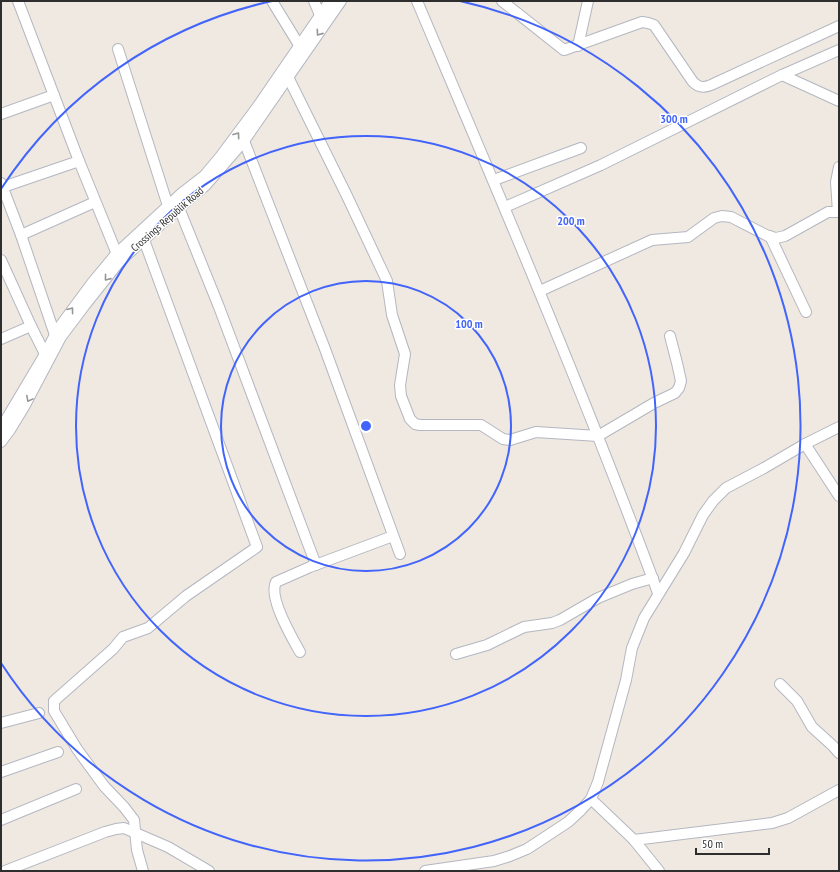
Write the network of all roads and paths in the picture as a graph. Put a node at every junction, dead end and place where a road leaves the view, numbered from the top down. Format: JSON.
{"nodes":[{"id":1,"x":18,"y":1,"type":"edge"},
{"id":2,"x":272,"y":1,"type":"edge"},
{"id":3,"x":314,"y":1,"type":"edge"},
{"id":4,"x":330,"y":1,"type":"edge"},
{"id":5,"x":341,"y":1,"type":"edge"},
{"id":6,"x":417,"y":1,"type":"edge"},
{"id":7,"x":502,"y":1,"type":"edge"},
{"id":8,"x":588,"y":1,"type":"edge"},
{"id":9,"x":320,"y":15,"type":"junction"},
{"id":10,"x":839,"y":26,"type":"edge"},
{"id":11,"x":299,"y":45,"type":"junction"},
{"id":12,"x":578,"y":46,"type":"junction"},
{"id":13,"x":118,"y":49,"type":"dead end"},
{"id":14,"x":839,"y":50,"type":"edge"},
{"id":15,"x":782,"y":75,"type":"junction"},
{"id":16,"x":288,"y":78,"type":"junction"},
{"id":17,"x":54,"y":95,"type":"junction"},
{"id":18,"x":839,"y":101,"type":"edge"},
{"id":19,"x":1,"y":114,"type":"edge"},
{"id":20,"x":244,"y":141,"type":"junction"},
{"id":21,"x":580,"y":148,"type":"dead end"},
{"id":22,"x":79,"y":161,"type":"junction"},
{"id":23,"x":839,"y":167,"type":"edge"},
{"id":24,"x":494,"y":180,"type":"junction"},
{"id":25,"x":2,"y":185,"type":"edge"},
{"id":26,"x":95,"y":202,"type":"junction"},
{"id":27,"x":168,"y":206,"type":"junction"},
{"id":28,"x":505,"y":207,"type":"junction"},
{"id":29,"x":179,"y":208,"type":"junction"},
{"id":30,"x":839,"y":212,"type":"edge"},
{"id":31,"x":21,"y":235,"type":"junction"},
{"id":32,"x":770,"y":236,"type":"junction"},
{"id":33,"x":144,"y":240,"type":"junction"},
{"id":34,"x":118,"y":258,"type":"junction"},
{"id":35,"x":1,"y":261,"type":"edge"},
{"id":36,"x":540,"y":291,"type":"junction"},
{"id":37,"x":806,"y":312,"type":"dead end"},
{"id":38,"x":31,"y":326,"type":"junction"},
{"id":39,"x":55,"y":335,"type":"junction"},
{"id":40,"x":670,"y":336,"type":"dead end"},
{"id":41,"x":1,"y":339,"type":"edge"},
{"id":42,"x":45,"y":354,"type":"junction"},
{"id":43,"x":839,"y":427,"type":"edge"},
{"id":44,"x":1,"y":428,"type":"edge"},
{"id":45,"x":598,"y":436,"type":"junction"},
{"id":46,"x":1,"y":442,"type":"edge"},
{"id":47,"x":805,"y":444,"type":"junction"},
{"id":48,"x":839,"y":496,"type":"edge"},
{"id":49,"x":393,"y":536,"type":"junction"},
{"id":50,"x":400,"y":554,"type":"dead end"},
{"id":51,"x":316,"y":565,"type":"junction"},
{"id":52,"x":653,"y":578,"type":"junction"},
{"id":53,"x":658,"y":593,"type":"junction"},
{"id":54,"x":300,"y":652,"type":"dead end"},
{"id":55,"x":456,"y":654,"type":"dead end"},
{"id":56,"x":780,"y":684,"type":"dead end"},
{"id":57,"x":39,"y":713,"type":"dead end"},
{"id":58,"x":1,"y":723,"type":"edge"},
{"id":59,"x":58,"y":752,"type":"dead end"},
{"id":60,"x":839,"y":753,"type":"edge"},
{"id":61,"x":1,"y":772,"type":"edge"},
{"id":62,"x":76,"y":789,"type":"dead end"},
{"id":63,"x":839,"y":790,"type":"edge"},
{"id":64,"x":591,"y":799,"type":"junction"},
{"id":65,"x":1,"y":820,"type":"edge"},
{"id":66,"x":136,"y":832,"type":"junction"},
{"id":67,"x":634,"y":840,"type":"junction"},
{"id":68,"x":10,"y":870,"type":"edge"},
{"id":69,"x":143,"y":871,"type":"edge"},
{"id":70,"x":209,"y":871,"type":"edge"},
{"id":71,"x":425,"y":871,"type":"edge"},
{"id":72,"x":659,"y":871,"type":"edge"}],
"edges":[{"from":1,"to":17,"type":"street"},
{"from":2,"to":11,"type":"street"},
{"from":3,"to":9,"type":"street"},
{"from":4,"to":9,"type":"street"},
{"from":5,"to":16,"type":"street","name":"Crossings Republik Road","one_way":true},
{"from":6,"to":24,"type":"street"},
{"from":7,"to":12,"type":"street"},
{"from":8,"to":12,"type":"street"},
{"from":9,"to":11,"type":"street"},
{"from":10,"to":12,"type":"street"},
{"from":27,"to":11,"type":"street","one_way":true},
{"from":13,"to":27,"type":"street"},
{"from":14,"to":15,"type":"street"},
{"from":15,"to":18,"type":"street"},
{"from":15,"to":28,"type":"street"},
{"from":16,"to":20,"type":"street","name":"Crossings Republik Road"},
{"from":16,"to":45,"type":"street"},
{"from":17,"to":19,"type":"street"},
{"from":17,"to":22,"type":"street"},
{"from":20,"to":29,"type":"street","name":"Crossings Republik Road"},
{"from":20,"to":49,"type":"street"},
{"from":21,"to":24,"type":"street"},
{"from":22,"to":25,"type":"street"},
{"from":22,"to":26,"type":"street"},
{"from":23,"to":30,"type":"street"},
{"from":24,"to":28,"type":"street"},
{"from":25,"to":31,"type":"street"},
{"from":26,"to":31,"type":"street"},
{"from":26,"to":34,"type":"street"},
{"from":27,"to":34,"type":"street"},
{"from":28,"to":36,"type":"street"},
{"from":29,"to":33,"type":"street","name":"Crossings Republik Road"},
{"from":29,"to":51,"type":"street"},
{"from":30,"to":32,"type":"street"},
{"from":31,"to":39,"type":"street"},
{"from":32,"to":36,"type":"street"},
{"from":32,"to":37,"type":"street"},
{"from":33,"to":34,"type":"street","name":"Crossings Republik Road"},
{"from":33,"to":66,"type":"street"},
{"from":39,"to":34,"type":"street","one_way":true},
{"from":34,"to":46,"type":"street","name":"Crossings Republik Road","one_way":true},
{"from":35,"to":38,"type":"street"},
{"from":36,"to":45,"type":"street"},
{"from":38,"to":41,"type":"street"},
{"from":38,"to":42,"type":"street"},
{"from":39,"to":42,"type":"street"},
{"from":40,"to":45,"type":"street"},
{"from":42,"to":44,"type":"street"},
{"from":43,"to":47,"type":"street"},
{"from":45,"to":52,"type":"street"},
{"from":47,"to":48,"type":"street"},
{"from":47,"to":53,"type":"street"},
{"from":49,"to":50,"type":"street"},
{"from":49,"to":51,"type":"street"},
{"from":51,"to":54,"type":"street"},
{"from":52,"to":53,"type":"street"},
{"from":52,"to":55,"type":"street"},
{"from":53,"to":64,"type":"street"},
{"from":56,"to":60,"type":"street"},
{"from":57,"to":58,"type":"street"},
{"from":59,"to":61,"type":"street"},
{"from":62,"to":65,"type":"street"},
{"from":63,"to":67,"type":"street"},
{"from":64,"to":67,"type":"street"},
{"from":64,"to":71,"type":"street"},
{"from":66,"to":68,"type":"street"},
{"from":66,"to":69,"type":"street"},
{"from":66,"to":70,"type":"street"},
{"from":67,"to":72,"type":"street"}]}
